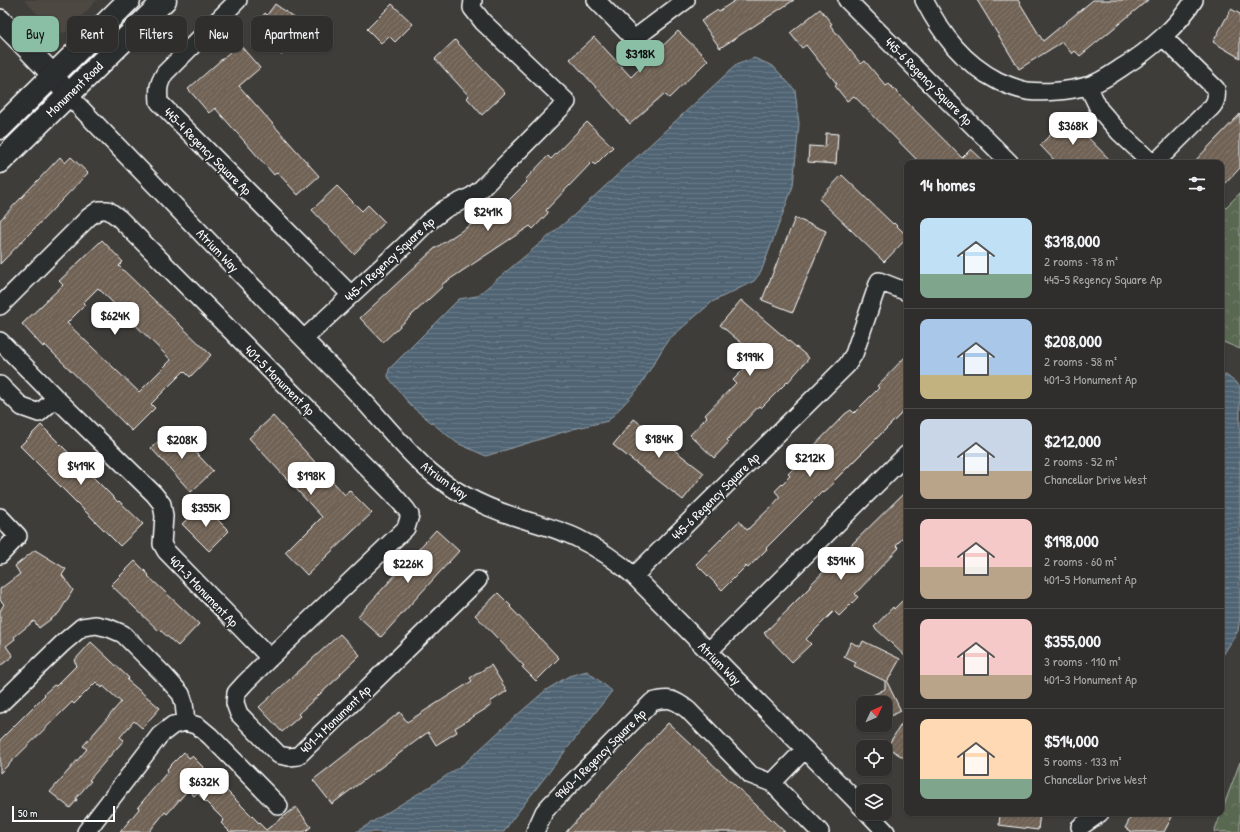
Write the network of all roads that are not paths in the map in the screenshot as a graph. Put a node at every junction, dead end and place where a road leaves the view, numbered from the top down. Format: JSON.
{"nodes":[{"id":1,"x":129,"y":0,"type":"edge"},
{"id":2,"x":165,"y":0,"type":"edge"},
{"id":3,"x":238,"y":0,"type":"edge"},
{"id":4,"x":472,"y":0,"type":"edge"},
{"id":5,"x":596,"y":0,"type":"edge"},
{"id":6,"x":686,"y":0,"type":"edge"},
{"id":7,"x":847,"y":0,"type":"edge"},
{"id":8,"x":924,"y":0,"type":"edge"},
{"id":9,"x":1194,"y":0,"type":"edge"},
{"id":10,"x":0,"y":20,"type":"edge"},
{"id":11,"x":1163,"y":37,"type":"junction"},
{"id":12,"x":53,"y":75,"type":"junction"},
{"id":13,"x":1088,"y":86,"type":"junction"},
{"id":14,"x":68,"y":94,"type":"junction"},
{"id":15,"x":0,"y":128,"type":"edge"},
{"id":16,"x":1007,"y":160,"type":"edge"},
{"id":17,"x":1149,"y":160,"type":"edge"},
{"id":18,"x":1156,"y":160,"type":"edge"},
{"id":19,"x":0,"y":162,"type":"edge"},
{"id":20,"x":904,"y":291,"type":"edge"},
{"id":21,"x":351,"y":295,"type":"junction"},
{"id":22,"x":0,"y":306,"type":"edge"},
{"id":23,"x":304,"y":339,"type":"junction"},
{"id":24,"x":0,"y":341,"type":"edge"},
{"id":25,"x":0,"y":385,"type":"edge"},
{"id":26,"x":56,"y":398,"type":"junction"},
{"id":27,"x":904,"y":457,"type":"edge"},
{"id":28,"x":0,"y":517,"type":"edge"},
{"id":29,"x":0,"y":555,"type":"edge"},
{"id":30,"x":634,"y":576,"type":"junction"},
{"id":31,"x":478,"y":580,"type":"dead end"},
{"id":32,"x":709,"y":651,"type":"junction"},
{"id":33,"x":270,"y":658,"type":"junction"},
{"id":34,"x":0,"y":704,"type":"edge"},
{"id":35,"x":186,"y":722,"type":"junction"},
{"id":36,"x":805,"y":749,"type":"junction"},
{"id":37,"x":772,"y":783,"type":"junction"},
{"id":38,"x":856,"y":801,"type":"edge"},
{"id":39,"x":279,"y":806,"type":"dead end"},
{"id":40,"x":1096,"y":816,"type":"edge"},
{"id":41,"x":875,"y":820,"type":"edge"},
{"id":42,"x":1080,"y":827,"type":"dead end"},
{"id":43,"x":86,"y":832,"type":"edge"},
{"id":44,"x":535,"y":832,"type":"edge"},
{"id":45,"x":820,"y":832,"type":"edge"},
{"id":46,"x":886,"y":832,"type":"edge"}],
"edges":[{"from":1,"to":12,"type":"main road","name":"Monument Road"},
{"from":2,"to":14,"type":"main road","name":"Monument Road"},
{"from":3,"to":21,"type":"street","name":"445-4 Regency Square Ap"},
{"from":4,"to":21,"type":"street","name":"445-1 Regency Square Ap"},
{"from":5,"to":6,"type":"street"},
{"from":7,"to":16,"type":"street","name":"445-6 Regency Square Ap"},
{"from":8,"to":13,"type":"street"},
{"from":9,"to":11,"type":"street"},
{"from":10,"to":12,"type":"street"},
{"from":11,"to":13,"type":"street"},
{"from":11,"to":18,"type":"street"},
{"from":12,"to":14,"type":"street"},
{"from":12,"to":15,"type":"main road","name":"Monument Road"},
{"from":13,"to":17,"type":"street"},
{"from":14,"to":19,"type":"main road","name":"Monument Road"},
{"from":14,"to":23,"type":"street","name":"Atrium Way"},
{"from":20,"to":30,"type":"street","name":"445-6 Regency Square Ap"},
{"from":21,"to":23,"type":"street","name":"445-1 Regency Square Ap"},
{"from":22,"to":33,"type":"street","name":"401-5 Monument Ap"},
{"from":23,"to":30,"type":"street","name":"Atrium Way"},
{"from":24,"to":26,"type":"street","name":"401-3 Monument Ap"},
{"from":25,"to":26,"type":"street"},
{"from":26,"to":33,"type":"street","name":"401-3 Monument Ap"},
{"from":27,"to":32,"type":"street"},
{"from":28,"to":29,"type":"street"},
{"from":30,"to":32,"type":"street","name":"Atrium Way"},
{"from":31,"to":33,"type":"street","name":"401-4 Monument Ap"},
{"from":32,"to":36,"type":"street","name":"Atrium Way"},
{"from":34,"to":35,"type":"street"},
{"from":35,"to":39,"type":"street"},
{"from":35,"to":43,"type":"street"},
{"from":36,"to":37,"type":"street"},
{"from":36,"to":38,"type":"street","name":"Atrium Way"},
{"from":37,"to":44,"type":"street","name":"9960-1 Regency Square Ap"},
{"from":37,"to":45,"type":"street","name":"9960-1 Regency Square Ap"},
{"from":40,"to":42,"type":"street"},
{"from":41,"to":46,"type":"street"}]}
